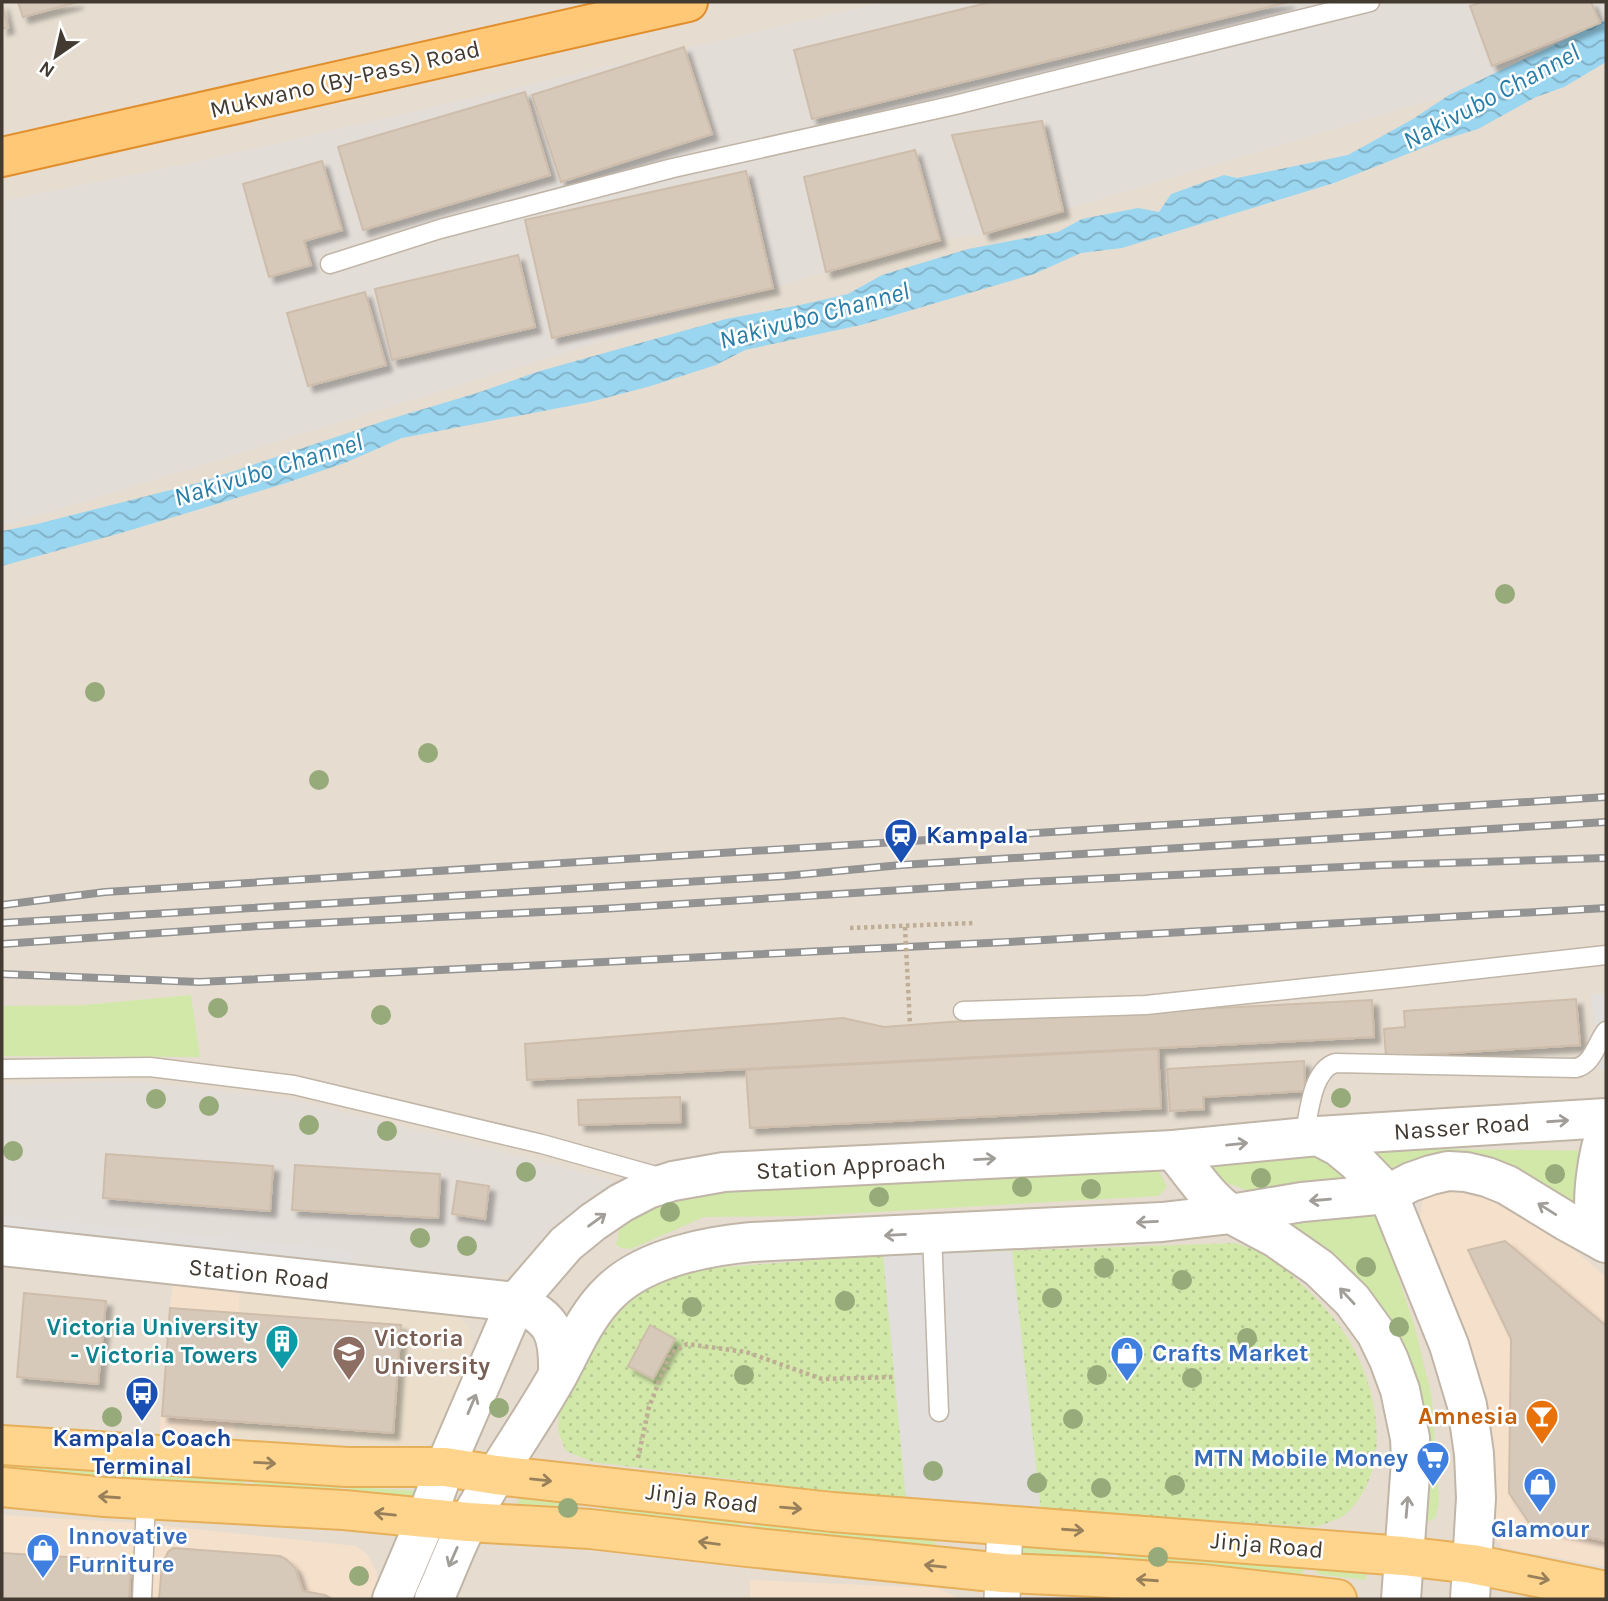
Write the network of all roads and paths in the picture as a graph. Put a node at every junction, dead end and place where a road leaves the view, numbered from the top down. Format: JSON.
{"nodes":[{"id":1,"x":688,"y":2,"type":"edge"},
{"id":2,"x":1370,"y":2,"type":"edge"},
{"id":3,"x":2,"y":156,"type":"edge"},
{"id":4,"x":330,"y":264,"type":"dead end"},
{"id":5,"x":973,"y":923,"type":"dead end"},
{"id":6,"x":905,"y":927,"type":"junction"},
{"id":7,"x":850,"y":928,"type":"dead end"},
{"id":8,"x":1606,"y":955,"type":"edge"},
{"id":9,"x":963,"y":1012,"type":"dead end"},
{"id":10,"x":910,"y":1025,"type":"dead end"},
{"id":11,"x":1606,"y":1031,"type":"edge"},
{"id":12,"x":2,"y":1069,"type":"edge"},
{"id":13,"x":1606,"y":1118,"type":"edge"},
{"id":14,"x":1606,"y":1132,"type":"edge"},
{"id":15,"x":1311,"y":1136,"type":"junction"},
{"id":16,"x":1173,"y":1150,"type":"junction"},
{"id":17,"x":673,"y":1181,"type":"junction"},
{"id":18,"x":1388,"y":1194,"type":"junction"},
{"id":19,"x":1231,"y":1214,"type":"junction"},
{"id":20,"x":932,"y":1233,"type":"junction"},
{"id":21,"x":1605,"y":1242,"type":"edge"},
{"id":22,"x":2,"y":1246,"type":"edge"},
{"id":23,"x":516,"y":1302,"type":"junction"},
{"id":24,"x":558,"y":1374,"type":"junction"},
{"id":25,"x":895,"y":1377,"type":"dead end"},
{"id":26,"x":939,"y":1412,"type":"dead end"},
{"id":27,"x":2,"y":1445,"type":"edge"},
{"id":28,"x":445,"y":1467,"type":"junction"},
{"id":29,"x":496,"y":1475,"type":"junction"},
{"id":30,"x":2,"y":1488,"type":"edge"},
{"id":31,"x":631,"y":1490,"type":"junction"},
{"id":32,"x":146,"y":1500,"type":"junction"},
{"id":33,"x":426,"y":1518,"type":"junction"},
{"id":34,"x":468,"y":1522,"type":"junction"},
{"id":35,"x":1005,"y":1525,"type":"junction"},
{"id":36,"x":1403,"y":1556,"type":"junction"},
{"id":37,"x":1471,"y":1582,"type":"edge"},
{"id":38,"x":1003,"y":1586,"type":"edge"},
{"id":39,"x":1096,"y":1588,"type":"edge"},
{"id":40,"x":1606,"y":1591,"type":"edge"},
{"id":41,"x":1202,"y":1592,"type":"edge"},
{"id":42,"x":142,"y":1599,"type":"edge"},
{"id":43,"x":392,"y":1599,"type":"edge"},
{"id":44,"x":434,"y":1599,"type":"edge"},
{"id":45,"x":1336,"y":1599,"type":"edge"},
{"id":46,"x":1401,"y":1599,"type":"edge"}],
"edges":[{"from":1,"to":3,"type":"highway","name":"Mukwano (By-Pass) Road"},
{"from":2,"to":4,"type":"lane"},
{"from":5,"to":6,"type":"path"},
{"from":6,"to":7,"type":"path"},
{"from":6,"to":10,"type":"path","bridge":true},
{"from":8,"to":9,"type":"lane"},
{"from":11,"to":15,"type":"lane"},
{"from":12,"to":17,"type":"lane"},
{"from":15,"to":13,"type":"street","name":"Nasser Road","one_way":true},
{"from":14,"to":21,"type":"street"},
{"from":16,"to":15,"type":"street","name":"Station Approach","one_way":true},
{"from":15,"to":18,"type":"street"},
{"from":17,"to":16,"type":"street","name":"Station Approach","one_way":true},
{"from":16,"to":19,"type":"street"},
{"from":23,"to":17,"type":"street","name":"Station Approach","one_way":true},
{"from":18,"to":19,"type":"street","one_way":true},
{"from":21,"to":18,"type":"street","one_way":true},
{"from":18,"to":37,"type":"street"},
{"from":19,"to":20,"type":"street","one_way":true},
{"from":36,"to":19,"type":"street","one_way":true},
{"from":20,"to":24,"type":"street","one_way":true},
{"from":20,"to":26,"type":"lane"},
{"from":22,"to":23,"type":"street","name":"Station Road"},
{"from":23,"to":24,"type":"street"},
{"from":28,"to":23,"type":"street","name":"Station Approach","one_way":true},
{"from":24,"to":29,"type":"street"},
{"from":25,"to":31,"type":"path"},
{"from":27,"to":28,"type":"main road","name":"Jinja Road","one_way":true},
{"from":28,"to":29,"type":"main road","name":"Jinja Road"},
{"from":28,"to":33,"type":"street","name":"Station Approach"},
{"from":29,"to":31,"type":"main road","name":"Jinja Road","one_way":true},
{"from":29,"to":34,"type":"street"},
{"from":32,"to":30,"type":"main road","name":"Jinja Road","one_way":true},
{"from":31,"to":35,"type":"main road","name":"Jinja Road","one_way":true},
{"from":33,"to":32,"type":"main road","name":"Jinja Road","one_way":true},
{"from":32,"to":42,"type":"lane"},
{"from":33,"to":34,"type":"main road","name":"Jinja Road"},
{"from":33,"to":43,"type":"street","name":"Station Approach"},
{"from":38,"to":34,"type":"main road","name":"Jinja Road","one_way":true},
{"from":34,"to":44,"type":"street","one_way":true},
{"from":35,"to":36,"type":"main road","name":"Jinja Road","one_way":true},
{"from":35,"to":38,"type":"street"},
{"from":36,"to":37,"type":"main road","name":"Jinja Road"},
{"from":36,"to":46,"type":"street"},
{"from":37,"to":40,"type":"main road","name":"Jinja Road","one_way":true},
{"from":38,"to":39,"type":"main road","name":"Jinja Road"},
{"from":41,"to":39,"type":"main road","name":"Jinja Road","one_way":true},
{"from":41,"to":45,"type":"main road","name":"Jinja Road"}]}
